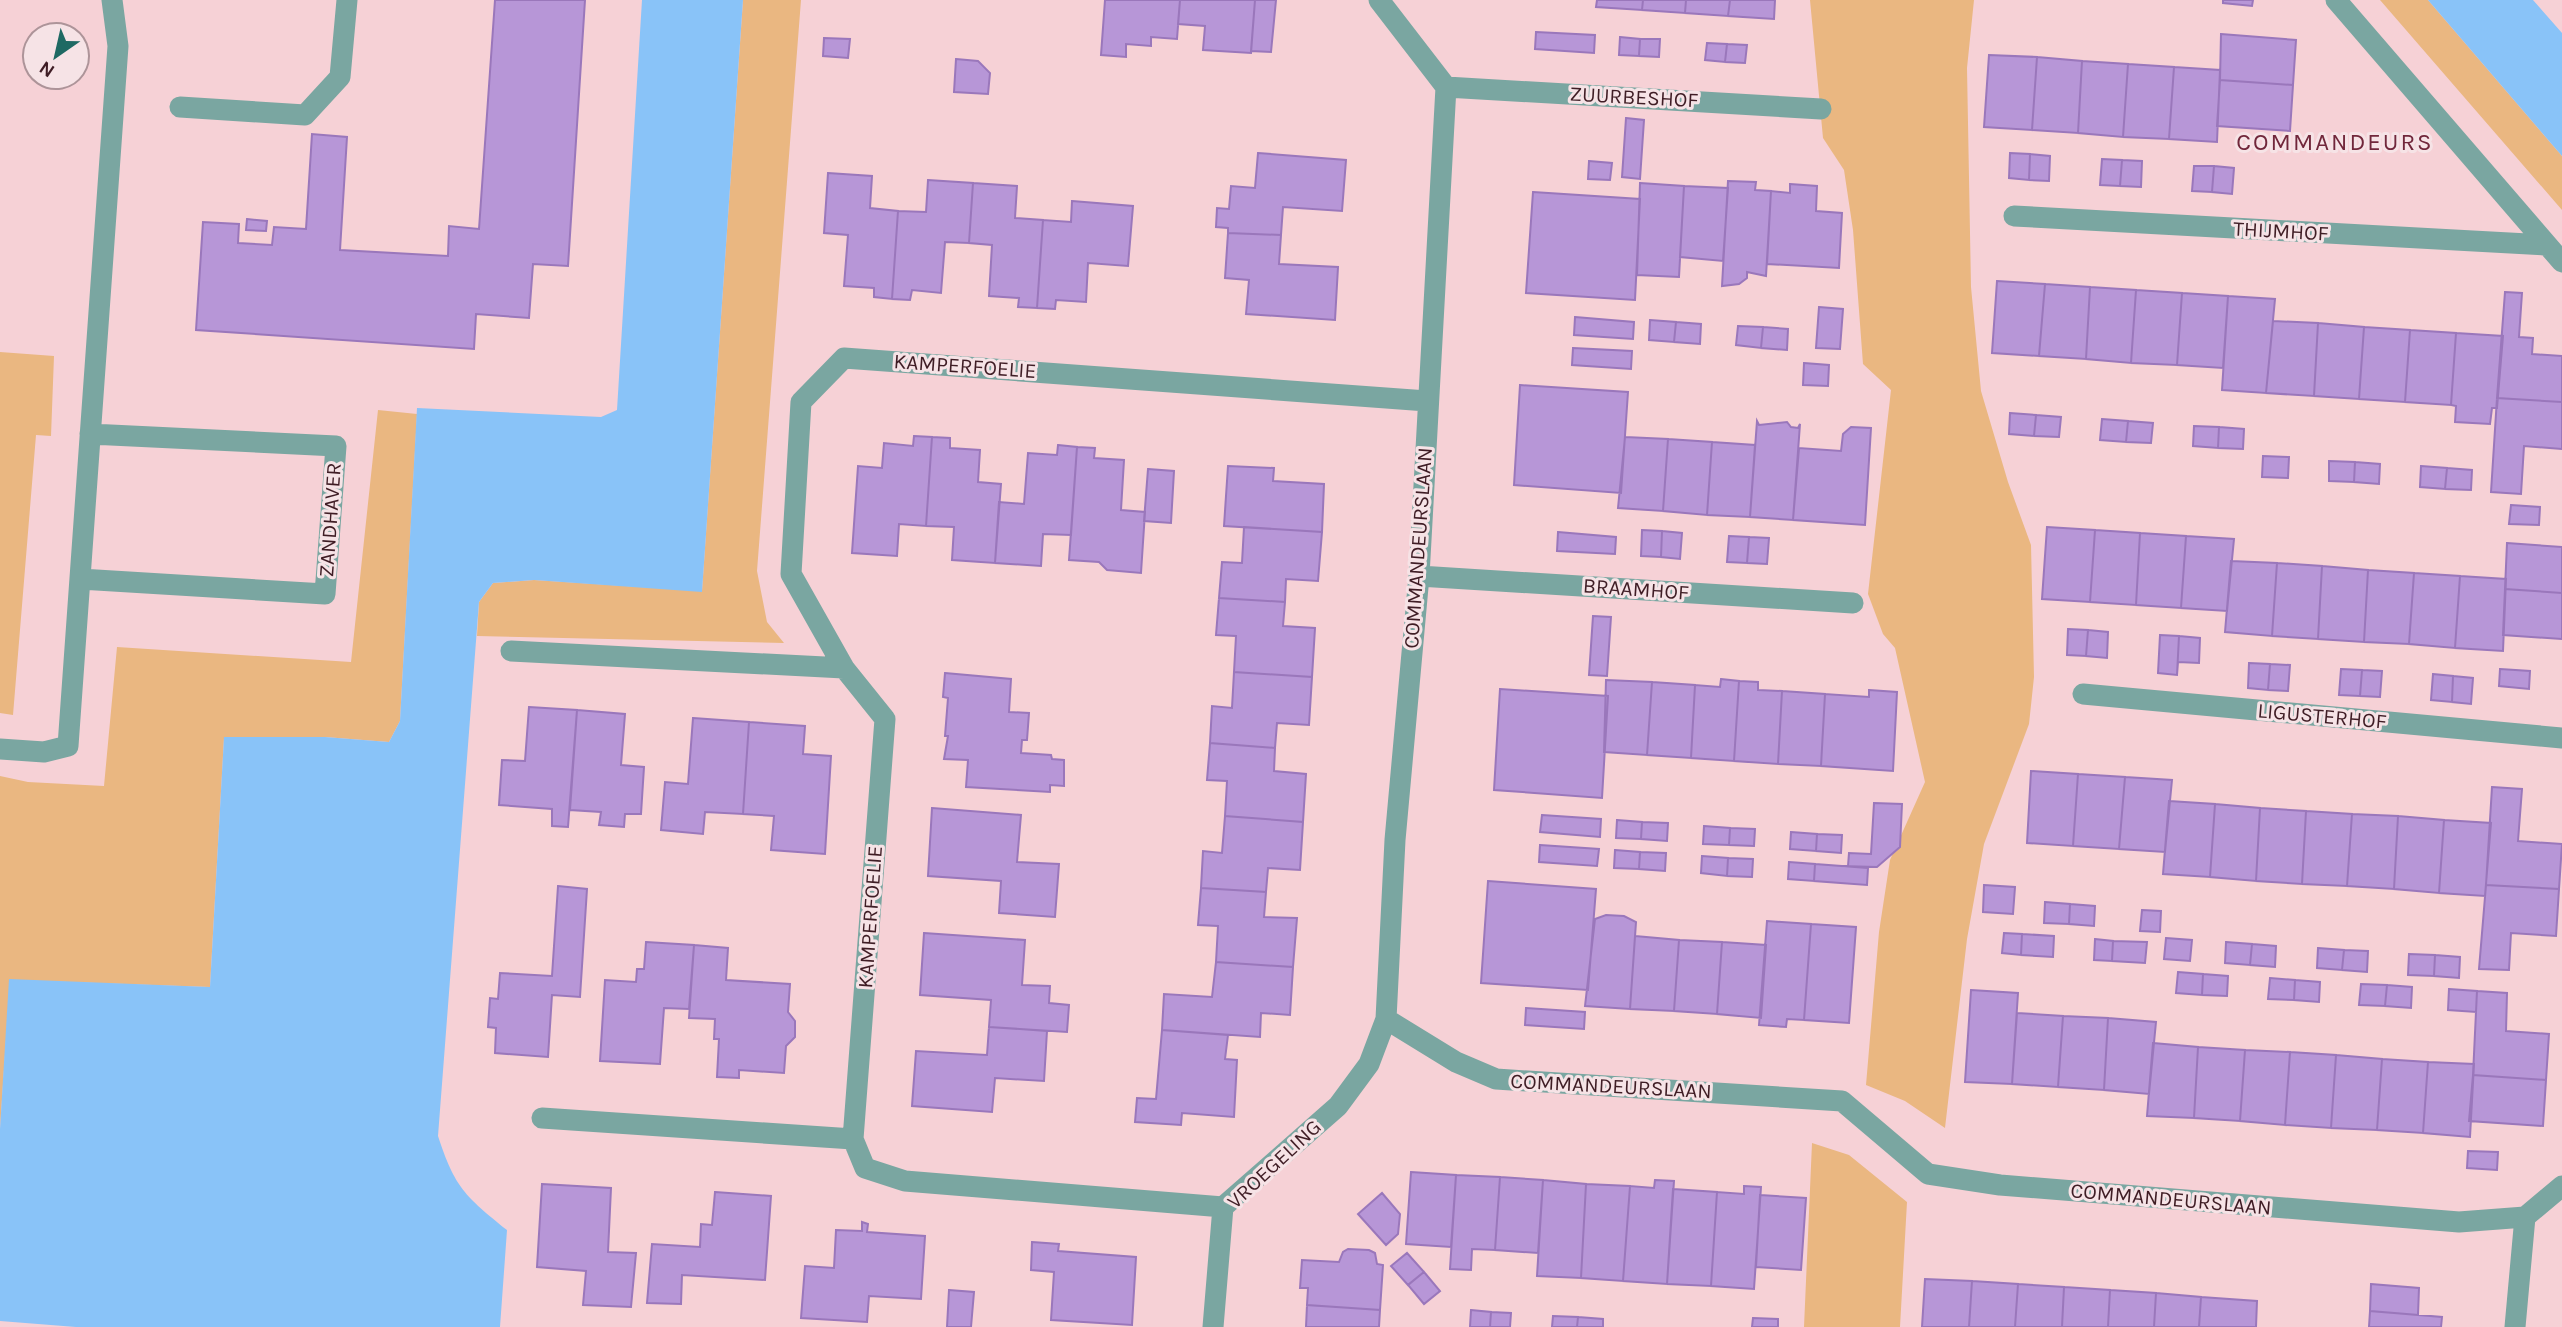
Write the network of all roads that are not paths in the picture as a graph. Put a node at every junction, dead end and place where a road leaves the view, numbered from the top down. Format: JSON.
{"nodes":[{"id":1,"x":112,"y":0,"type":"edge"},
{"id":2,"x":346,"y":0,"type":"edge"},
{"id":3,"x":1379,"y":0,"type":"edge"},
{"id":4,"x":2336,"y":0,"type":"edge"},
{"id":5,"x":1446,"y":87,"type":"junction"},
{"id":6,"x":180,"y":107,"type":"dead end"},
{"id":7,"x":1821,"y":109,"type":"dead end"},
{"id":8,"x":2014,"y":216,"type":"dead end"},
{"id":9,"x":2546,"y":246,"type":"junction"},
{"id":10,"x":2562,"y":262,"type":"edge"},
{"id":11,"x":1427,"y":401,"type":"junction"},
{"id":12,"x":90,"y":434,"type":"junction"},
{"id":13,"x":1419,"y":576,"type":"junction"},
{"id":14,"x":80,"y":579,"type":"junction"},
{"id":15,"x":1853,"y":603,"type":"dead end"},
{"id":16,"x":512,"y":651,"type":"dead end"},
{"id":17,"x":844,"y":668,"type":"junction"},
{"id":18,"x":2083,"y":694,"type":"dead end"},
{"id":19,"x":2562,"y":737,"type":"edge"},
{"id":20,"x":0,"y":749,"type":"edge"},
{"id":21,"x":1386,"y":1019,"type":"junction"},
{"id":22,"x":542,"y":1118,"type":"dead end"},
{"id":23,"x":853,"y":1139,"type":"junction"},
{"id":24,"x":2562,"y":1186,"type":"edge"},
{"id":25,"x":1223,"y":1207,"type":"junction"},
{"id":26,"x":2525,"y":1217,"type":"junction"},
{"id":27,"x":1213,"y":1327,"type":"edge"},
{"id":28,"x":2515,"y":1327,"type":"edge"}],
"edges":[{"from":1,"to":12,"type":"street"},
{"from":2,"to":6,"type":"street"},
{"from":3,"to":5,"type":"street"},
{"from":4,"to":9,"type":"street"},
{"from":5,"to":7,"type":"street","name":"ZUURBESHOF"},
{"from":5,"to":11,"type":"street","name":"COMMANDEURSLAAN"},
{"from":8,"to":9,"type":"street","name":"THIJMHOF"},
{"from":9,"to":10,"type":"street"},
{"from":11,"to":13,"type":"street","name":"COMMANDEURSLAAN"},
{"from":11,"to":17,"type":"street","name":"KAMPERFOELIE"},
{"from":12,"to":14,"type":"street"},
{"from":12,"to":14,"type":"street","name":"ZANDHAVER"},
{"from":13,"to":15,"type":"street","name":"BRAAMHOF"},
{"from":13,"to":21,"type":"street","name":"COMMANDEURSLAAN"},
{"from":14,"to":20,"type":"street"},
{"from":16,"to":17,"type":"street"},
{"from":17,"to":23,"type":"street","name":"KAMPERFOELIE"},
{"from":18,"to":19,"type":"street","name":"LIGUSTERHOF"},
{"from":21,"to":25,"type":"street","name":"VROEGELING"},
{"from":21,"to":26,"type":"street","name":"COMMANDEURSLAAN"},
{"from":22,"to":23,"type":"street"},
{"from":23,"to":25,"type":"street"},
{"from":24,"to":26,"type":"street"},
{"from":25,"to":27,"type":"street","name":"VROEGELING"},
{"from":26,"to":28,"type":"street"}]}
